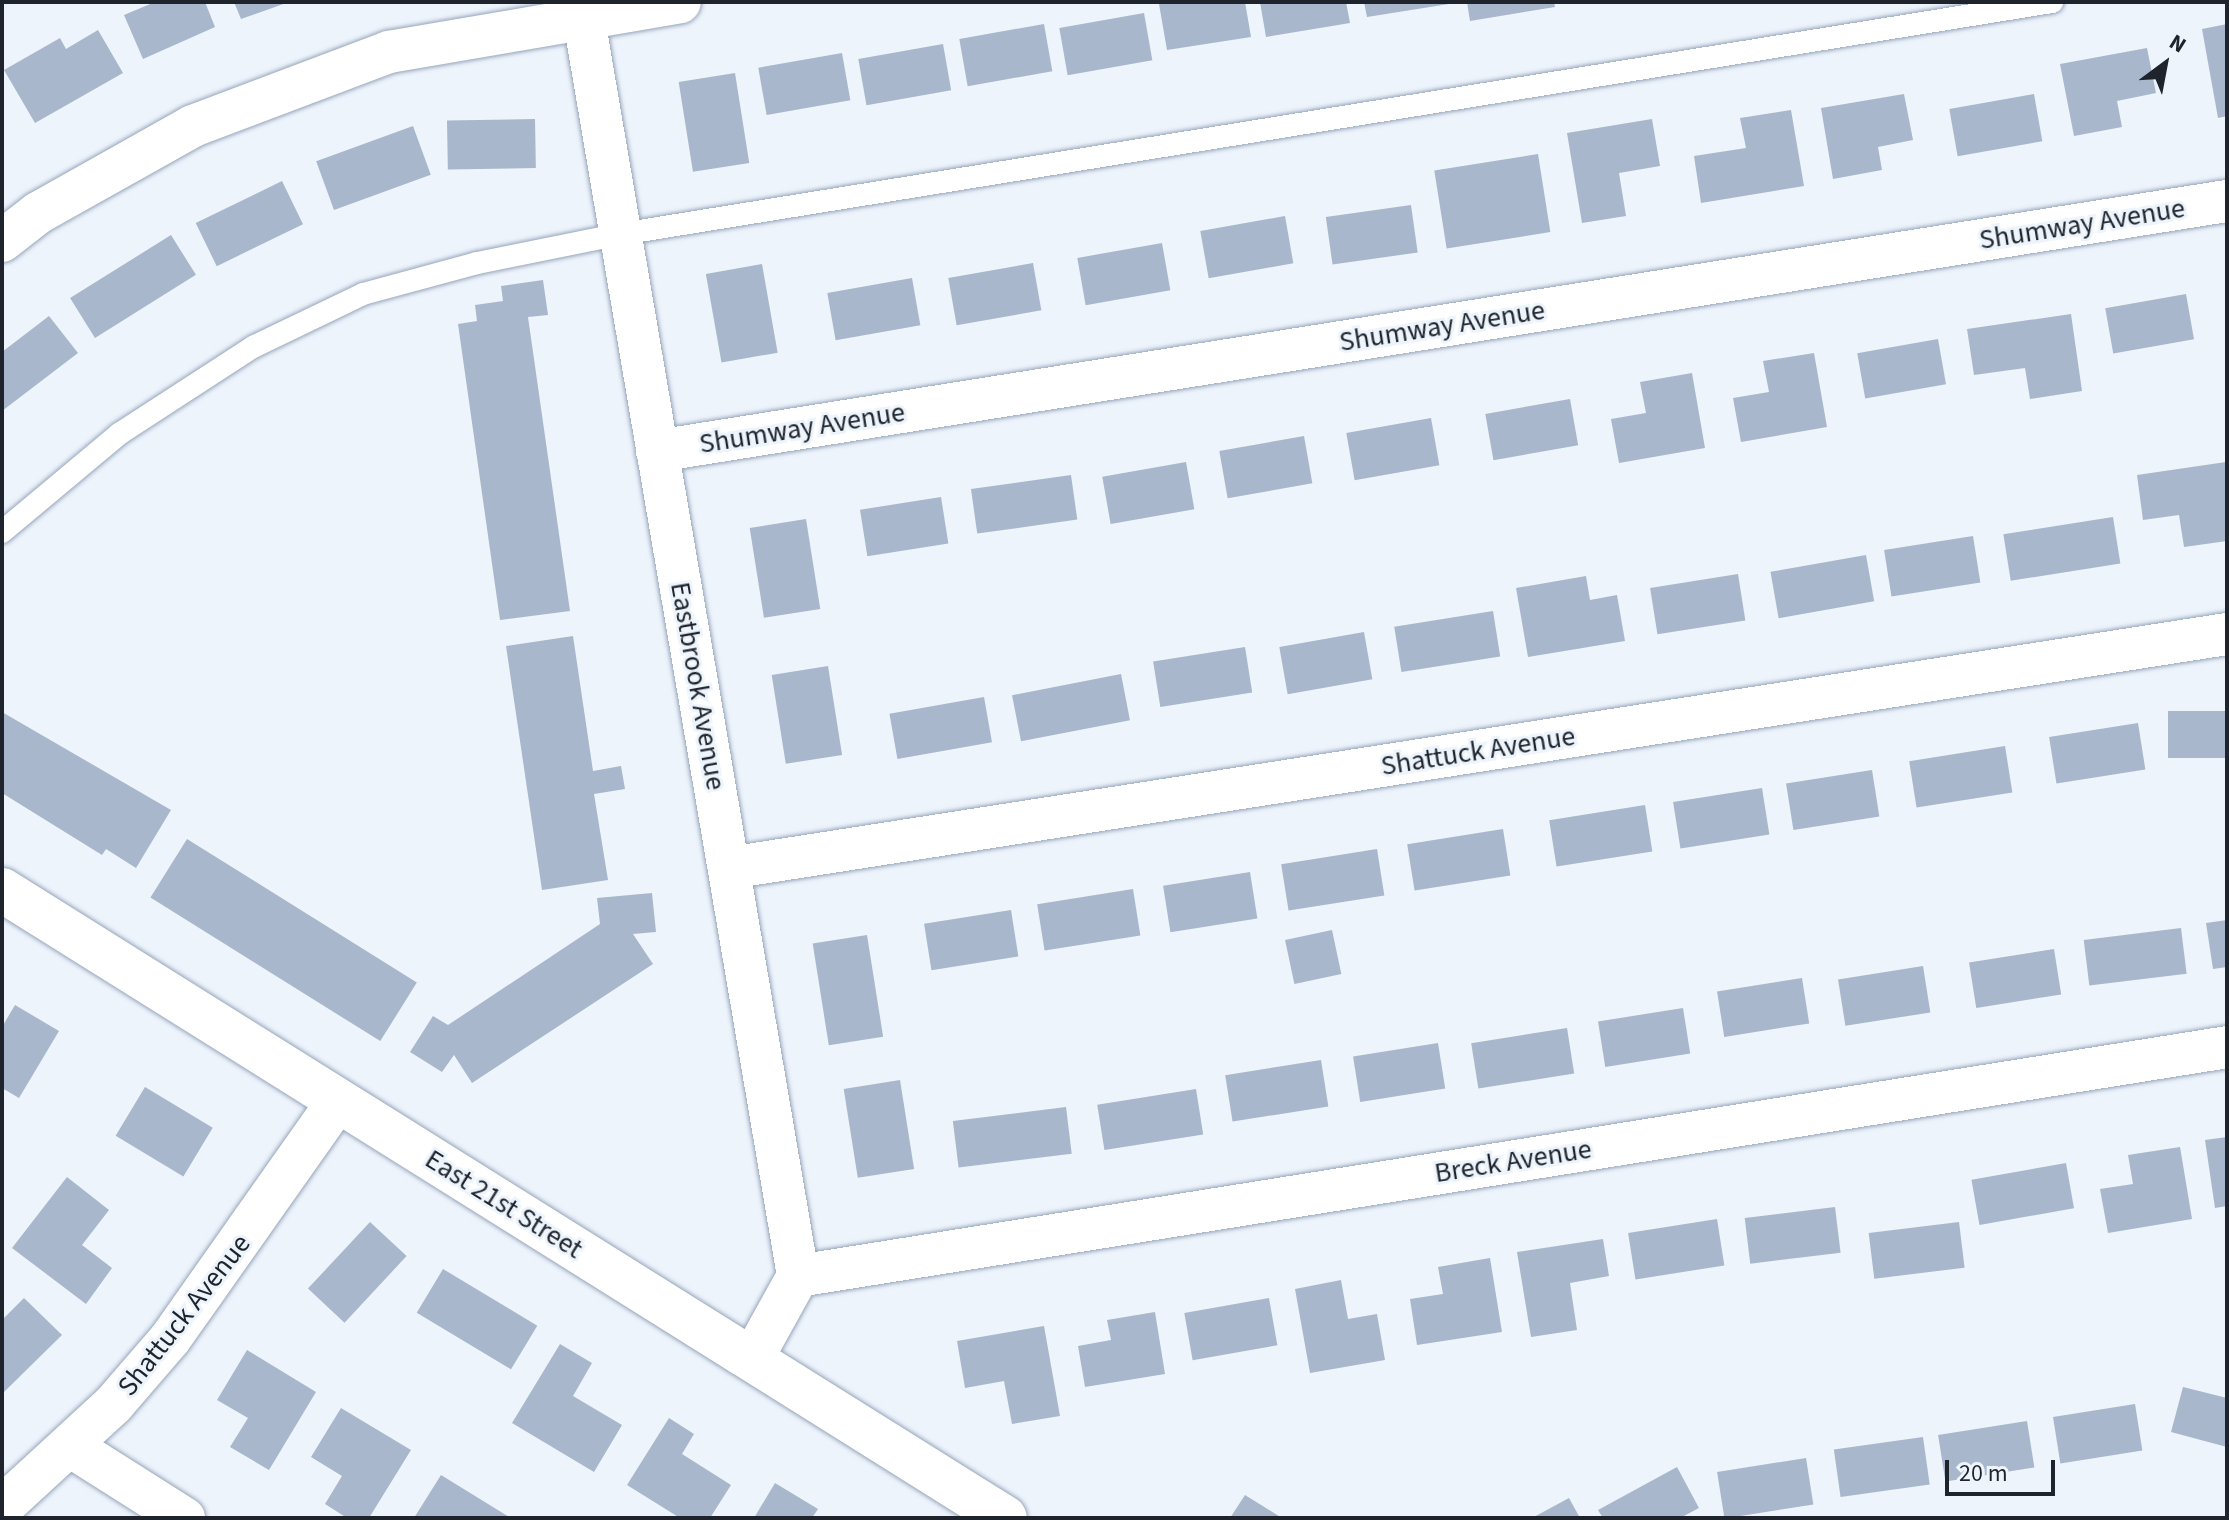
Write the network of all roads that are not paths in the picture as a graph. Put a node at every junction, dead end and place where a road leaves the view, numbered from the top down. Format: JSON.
{"nodes":[{"id":1,"x":680,"y":2,"type":"edge"},
{"id":2,"x":2052,"y":2,"type":"edge"},
{"id":3,"x":582,"y":10,"type":"edge"},
{"id":4,"x":2227,"y":201,"type":"edge"},
{"id":5,"x":621,"y":234,"type":"junction"},
{"id":6,"x":2,"y":241,"type":"edge"},
{"id":7,"x":657,"y":451,"type":"junction"},
{"id":8,"x":2,"y":532,"type":"edge"},
{"id":9,"x":2227,"y":634,"type":"edge"},
{"id":10,"x":729,"y":868,"type":"junction"},
{"id":11,"x":2,"y":890,"type":"edge"},
{"id":12,"x":2227,"y":1047,"type":"edge"},
{"id":13,"x":338,"y":1101,"type":"junction"},
{"id":14,"x":798,"y":1276,"type":"junction"},
{"id":15,"x":752,"y":1359,"type":"junction"},
{"id":16,"x":70,"y":1446,"type":"junction"},
{"id":17,"x":2,"y":1507,"type":"edge"},
{"id":18,"x":184,"y":1518,"type":"edge"},
{"id":19,"x":1005,"y":1518,"type":"edge"}],
"edges":[{"from":1,"to":3,"type":"street"},
{"from":2,"to":5,"type":"lane"},
{"from":3,"to":5,"type":"street","name":"Eastbrook Avenue"},
{"from":3,"to":6,"type":"street"},
{"from":4,"to":7,"type":"street","name":"Shumway Avenue"},
{"from":5,"to":7,"type":"street","name":"Eastbrook Avenue"},
{"from":5,"to":8,"type":"lane"},
{"from":7,"to":10,"type":"street","name":"Eastbrook Avenue"},
{"from":9,"to":10,"type":"street","name":"Shattuck Avenue"},
{"from":10,"to":14,"type":"street","name":"Eastbrook Avenue"},
{"from":11,"to":13,"type":"street","name":"East 21st Street"},
{"from":12,"to":14,"type":"street","name":"Breck Avenue"},
{"from":13,"to":15,"type":"street","name":"East 21st Street"},
{"from":13,"to":16,"type":"street","name":"Shattuck Avenue"},
{"from":14,"to":15,"type":"street"},
{"from":15,"to":19,"type":"street","name":"East 21st Street"},
{"from":16,"to":17,"type":"street","name":"Shattuck Avenue"},
{"from":16,"to":18,"type":"street"}]}
